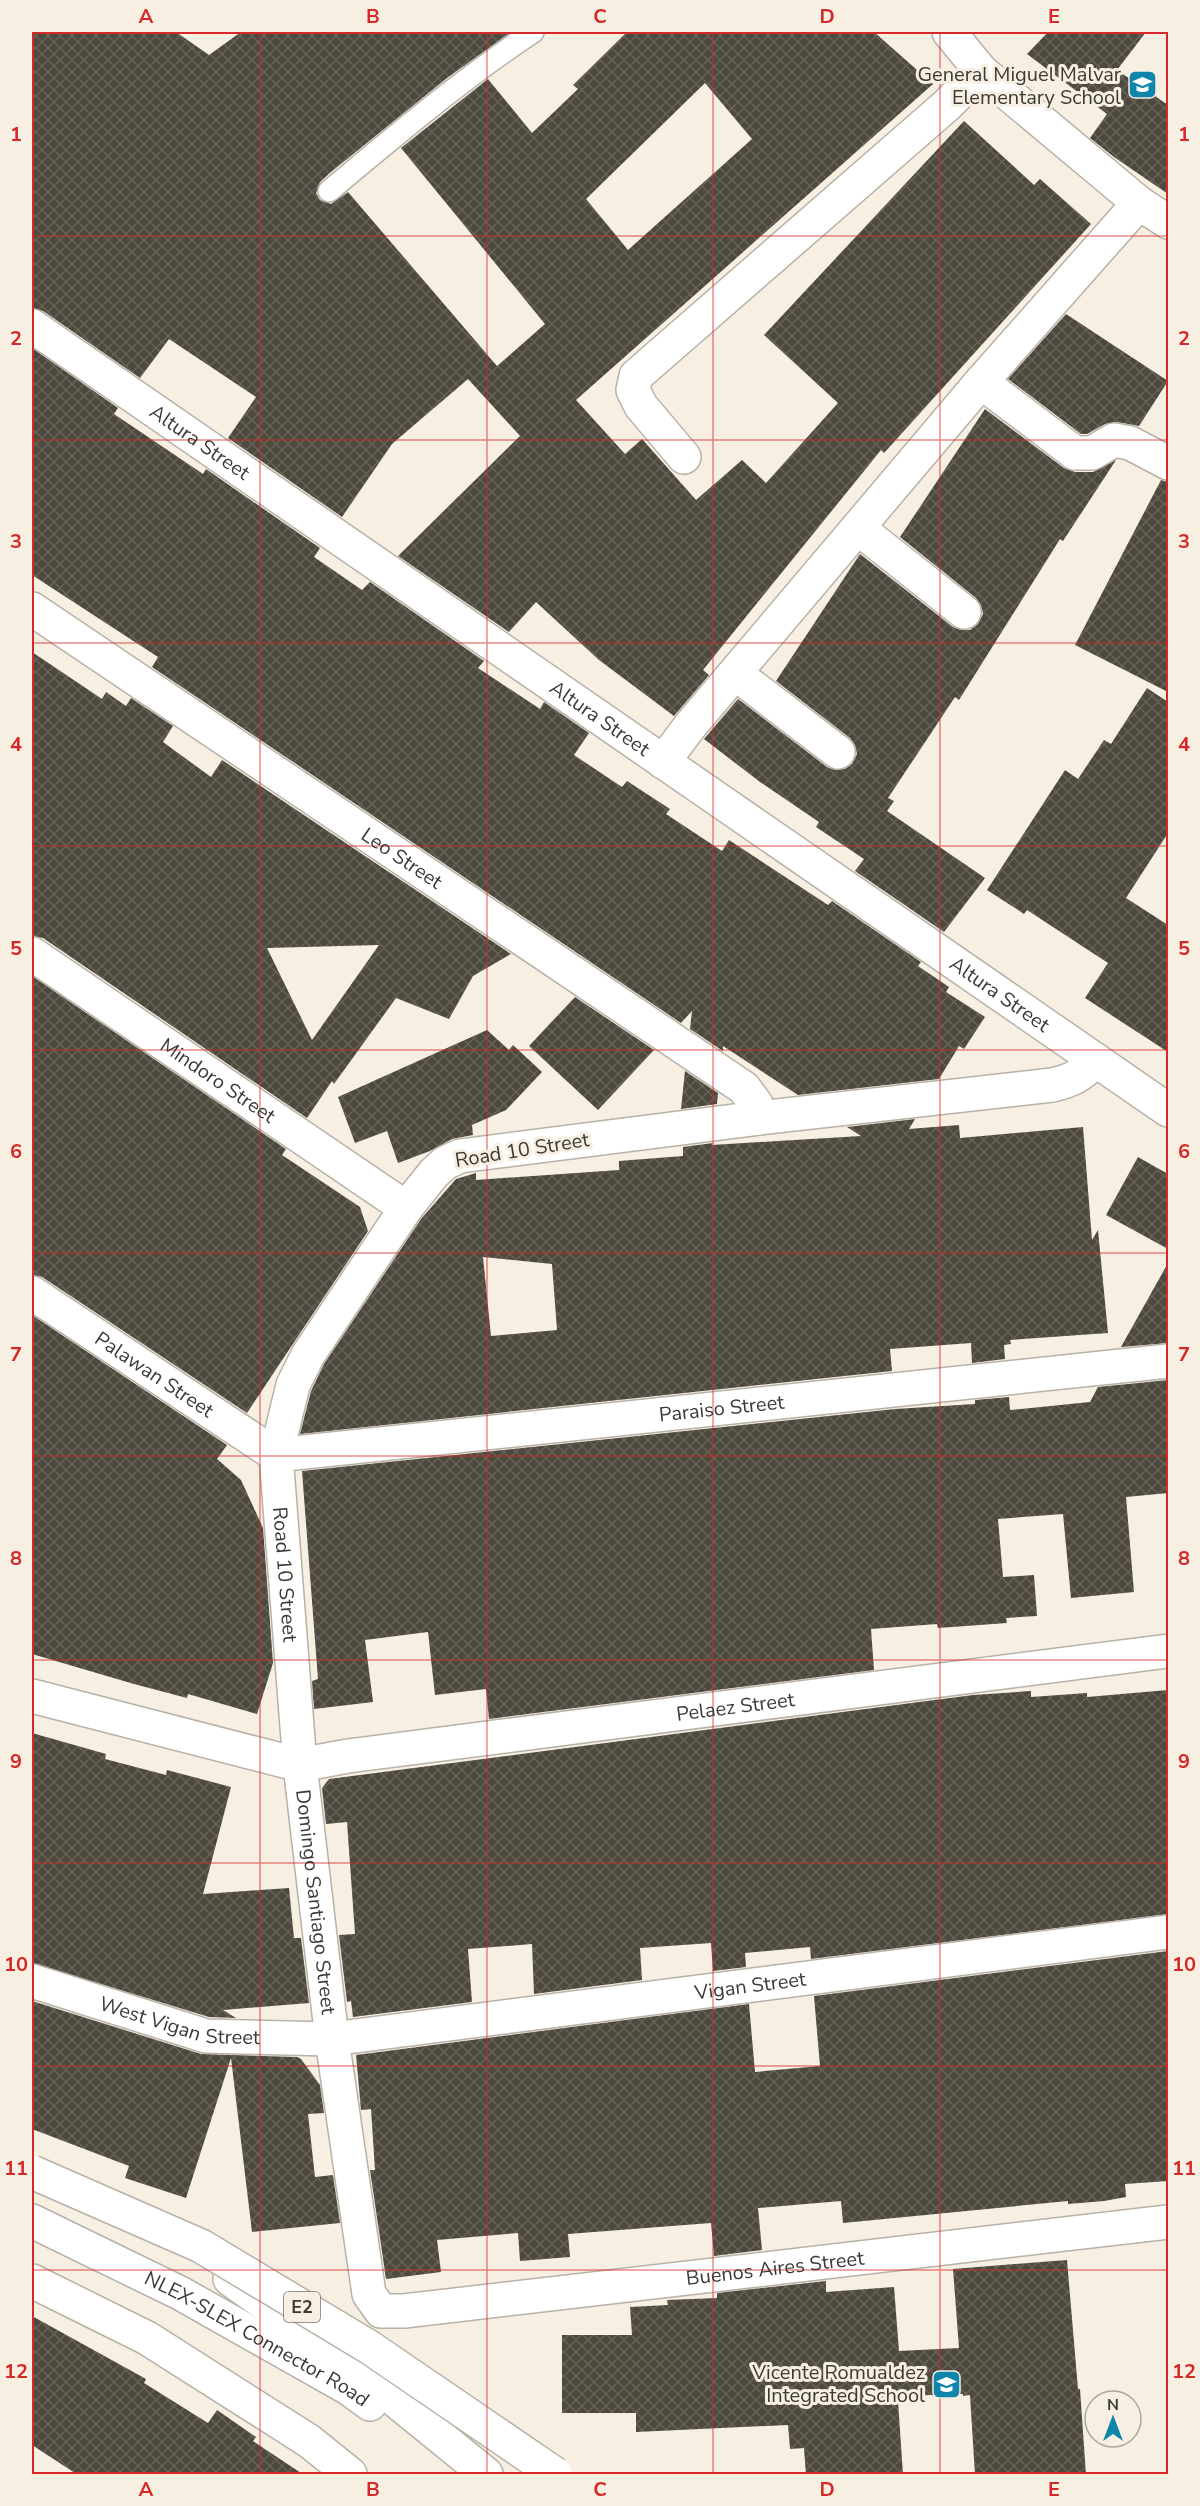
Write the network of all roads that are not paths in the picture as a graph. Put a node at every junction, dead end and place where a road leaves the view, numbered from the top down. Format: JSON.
{"nodes":[{"id":1,"x":533,"y":32,"type":"edge"},
{"id":2,"x":949,"y":32,"type":"edge"},
{"id":3,"x":981,"y":71,"type":"junction"},
{"id":4,"x":329,"y":191,"type":"dead end"},
{"id":5,"x":1139,"y":203,"type":"junction"},
{"id":6,"x":1168,"y":222,"type":"edge"},
{"id":7,"x":32,"y":326,"type":"edge"},
{"id":8,"x":981,"y":382,"type":"junction"},
{"id":9,"x":684,"y":457,"type":"dead end"},
{"id":10,"x":1168,"y":463,"type":"edge"},
{"id":11,"x":858,"y":528,"type":"junction"},
{"id":12,"x":32,"y":609,"type":"edge"},
{"id":13,"x":964,"y":612,"type":"dead end"},
{"id":14,"x":736,"y":674,"type":"junction"},
{"id":15,"x":838,"y":752,"type":"dead end"},
{"id":16,"x":663,"y":762,"type":"junction"},
{"id":17,"x":32,"y":954,"type":"edge"},
{"id":18,"x":1096,"y":1060,"type":"junction"},
{"id":19,"x":1168,"y":1110,"type":"edge"},
{"id":20,"x":759,"y":1118,"type":"junction"},
{"id":21,"x":406,"y":1208,"type":"junction"},
{"id":22,"x":32,"y":1293,"type":"edge"},
{"id":23,"x":1168,"y":1361,"type":"edge"},
{"id":24,"x":276,"y":1455,"type":"junction"},
{"id":25,"x":1168,"y":1651,"type":"edge"},
{"id":26,"x":32,"y":1696,"type":"edge"},
{"id":27,"x":300,"y":1764,"type":"junction"},
{"id":28,"x":1168,"y":1932,"type":"edge"},
{"id":29,"x":32,"y":1981,"type":"edge"},
{"id":30,"x":332,"y":2039,"type":"junction"},
{"id":31,"x":32,"y":2163,"type":"edge"},
{"id":32,"x":32,"y":2172,"type":"edge"},
{"id":33,"x":32,"y":2221,"type":"edge"},
{"id":34,"x":1168,"y":2222,"type":"edge"},
{"id":35,"x":32,"y":2281,"type":"edge"},
{"id":36,"x":381,"y":2311,"type":"joint"},
{"id":37,"x":350,"y":2475,"type":"edge"},
{"id":38,"x":471,"y":2475,"type":"edge"},
{"id":39,"x":486,"y":2475,"type":"edge"},
{"id":40,"x":555,"y":2475,"type":"edge"}],
"edges":[{"from":1,"to":4,"type":"lane"},
{"from":2,"to":3,"type":"main road"},
{"from":3,"to":5,"type":"main road"},
{"from":3,"to":9,"type":"main road"},
{"from":5,"to":6,"type":"main road"},
{"from":5,"to":8,"type":"main road"},
{"from":7,"to":16,"type":"main road","name":"Altura Street"},
{"from":8,"to":10,"type":"main road"},
{"from":8,"to":11,"type":"main road"},
{"from":11,"to":13,"type":"main road"},
{"from":11,"to":14,"type":"main road"},
{"from":12,"to":20,"type":"main road","name":"Leo Street"},
{"from":14,"to":15,"type":"main road"},
{"from":14,"to":16,"type":"main road"},
{"from":16,"to":18,"type":"main road","name":"Altura Street"},
{"from":17,"to":21,"type":"main road","name":"Mindoro Street"},
{"from":18,"to":19,"type":"main road","name":"Altura Street"},
{"from":18,"to":20,"type":"main road","name":"Road 10 Street"},
{"from":20,"to":21,"type":"main road","name":"Road 10 Street"},
{"from":21,"to":24,"type":"main road","name":"Road 10 Street"},
{"from":22,"to":24,"type":"main road","name":"Palawan Street"},
{"from":23,"to":24,"type":"main road","name":"Paraiso Street"},
{"from":24,"to":27,"type":"main road","name":"Road 10 Street"},
{"from":25,"to":27,"type":"main road","name":"Pelaez Street"},
{"from":26,"to":27,"type":"main road","name":"Domingo Santiago Street"},
{"from":27,"to":30,"type":"main road","name":"Domingo Santiago Street"},
{"from":28,"to":30,"type":"main road","name":"Vigan Street"},
{"from":29,"to":30,"type":"main road","name":"West Vigan Street"},
{"from":30,"to":36,"type":"main road","name":"Domingo Santiago Street"},
{"from":31,"to":39,"type":"main road"},
{"from":32,"to":40,"type":"main road","number":"E2","bridge":true},
{"from":33,"to":38,"type":"main road","name":"NLEX-SLEX Connector Road"},
{"from":34,"to":36,"type":"main road","name":"Buenos Aires Street"},
{"from":35,"to":37,"type":"main road"}]}
